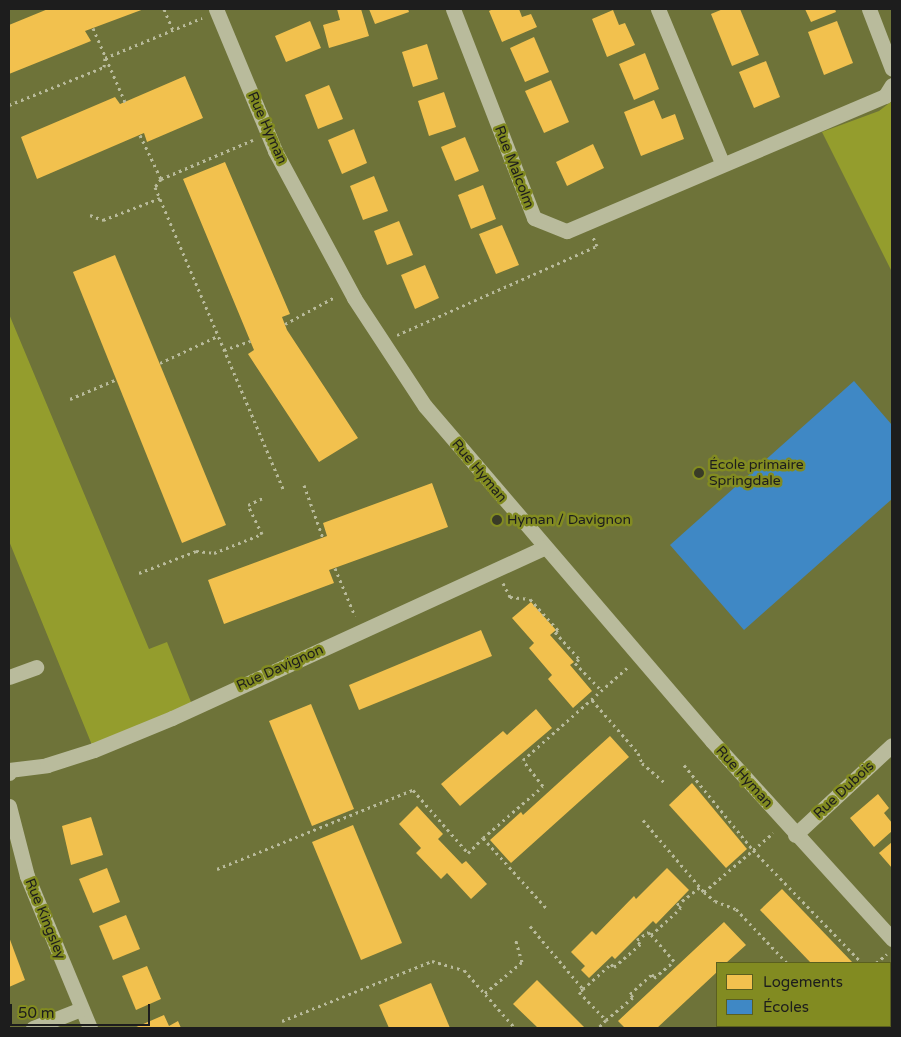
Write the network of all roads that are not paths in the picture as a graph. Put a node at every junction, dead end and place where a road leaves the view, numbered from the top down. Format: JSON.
{"nodes":[{"id":1,"x":452,"y":9,"type":"edge"},
{"id":2,"x":658,"y":9,"type":"edge"},
{"id":3,"x":869,"y":9,"type":"edge"},
{"id":4,"x":216,"y":10,"type":"edge"},
{"id":5,"x":892,"y":69,"type":"edge"},
{"id":6,"x":892,"y":85,"type":"edge"},
{"id":7,"x":722,"y":163,"type":"junction"},
{"id":8,"x":545,"y":547,"type":"junction"},
{"id":9,"x":36,"y":667,"type":"dead end"},
{"id":10,"x":9,"y":677,"type":"edge"},
{"id":11,"x":892,"y":745,"type":"edge"},
{"id":12,"x":9,"y":772,"type":"edge"},
{"id":13,"x":9,"y":806,"type":"edge"},
{"id":14,"x":11,"y":828,"type":"edge"},
{"id":15,"x":795,"y":835,"type":"junction"},
{"id":16,"x":892,"y":939,"type":"edge"},
{"id":17,"x":81,"y":1009,"type":"junction"},
{"id":18,"x":33,"y":1028,"type":"edge"},
{"id":19,"x":90,"y":1028,"type":"edge"}],
"edges":[{"from":1,"to":7,"type":"street","name":"Rue Malcolm"},
{"from":2,"to":7,"type":"street"},
{"from":3,"to":5,"type":"street"},
{"from":4,"to":8,"type":"street","name":"Rue Hyman"},
{"from":6,"to":7,"type":"street","name":"Rue Malcolm"},
{"from":8,"to":12,"type":"street","name":"Rue Davignon"},
{"from":8,"to":15,"type":"street","name":"Rue Hyman"},
{"from":9,"to":10,"type":"street"},
{"from":11,"to":15,"type":"street","name":"Rue Dubois"},
{"from":13,"to":14,"type":"street","name":"Rue Kingsley"},
{"from":14,"to":17,"type":"street","name":"Rue Kingsley"},
{"from":15,"to":16,"type":"street","name":"Rue Hyman"},
{"from":17,"to":18,"type":"street"},
{"from":17,"to":19,"type":"street","name":"Rue Kingsley"}]}
